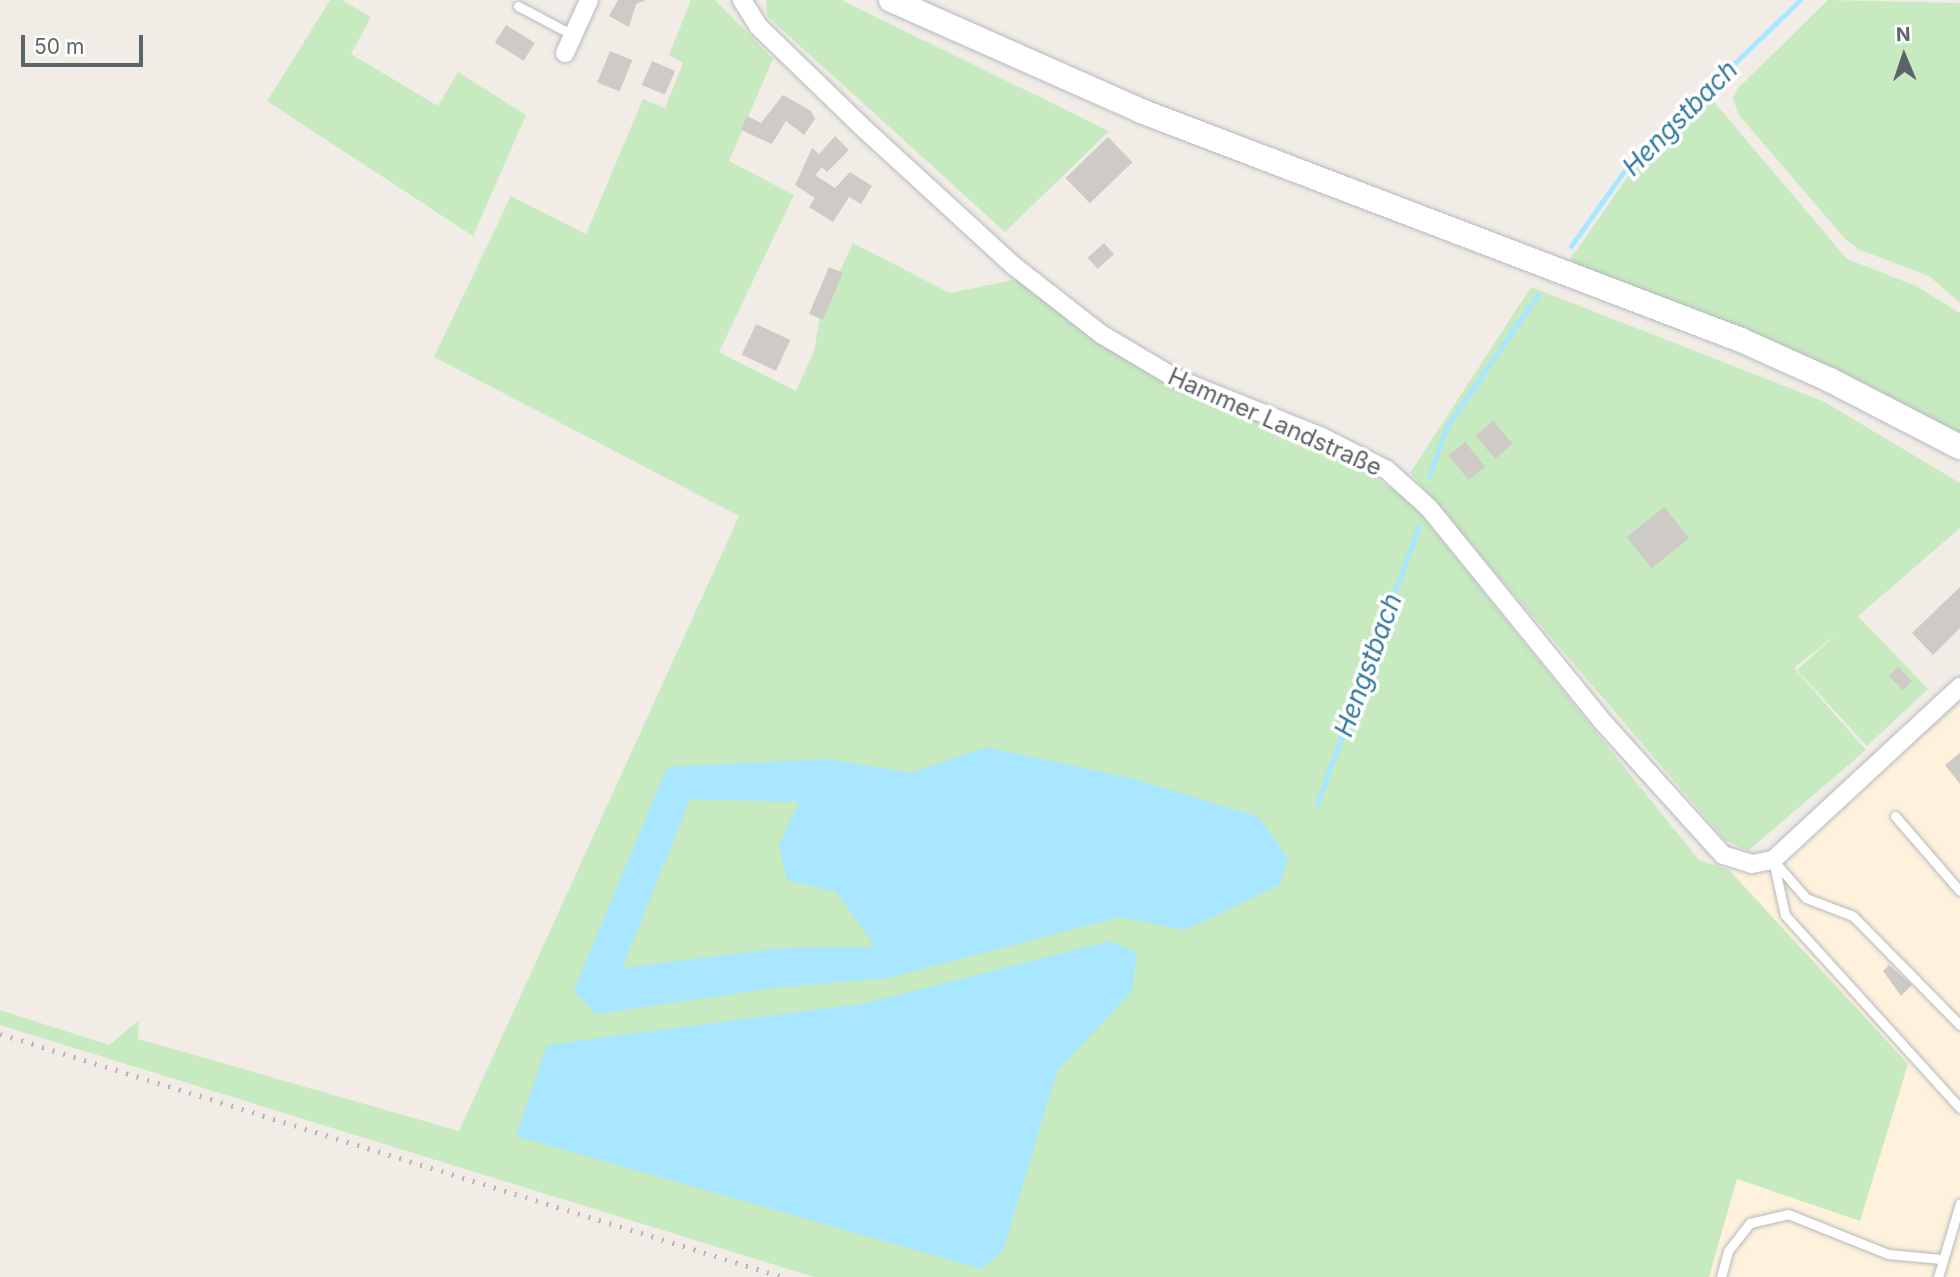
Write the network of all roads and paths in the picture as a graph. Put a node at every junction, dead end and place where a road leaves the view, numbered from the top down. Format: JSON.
{"nodes":[{"id":1,"x":589,"y":0,"type":"edge"},
{"id":2,"x":742,"y":0,"type":"edge"},
{"id":3,"x":891,"y":0,"type":"edge"},
{"id":4,"x":518,"y":6,"type":"dead end"},
{"id":5,"x":573,"y":35,"type":"junction"},
{"id":6,"x":565,"y":53,"type":"dead end"},
{"id":7,"x":1960,"y":447,"type":"edge"},
{"id":8,"x":1960,"y":687,"type":"edge"},
{"id":9,"x":1895,"y":816,"type":"dead end"},
{"id":10,"x":1773,"y":860,"type":"junction"},
{"id":11,"x":1960,"y":891,"type":"edge"},
{"id":12,"x":1960,"y":1025,"type":"edge"},
{"id":13,"x":1960,"y":1108,"type":"edge"},
{"id":14,"x":1960,"y":1203,"type":"edge"},
{"id":15,"x":1941,"y":1259,"type":"junction"},
{"id":16,"x":1721,"y":1277,"type":"edge"},
{"id":17,"x":1938,"y":1277,"type":"edge"}],
"edges":[{"from":1,"to":5,"type":"street"},
{"from":2,"to":10,"type":"street","name":"Hammer Landstraße"},
{"from":3,"to":7,"type":"main road"},
{"from":4,"to":5,"type":"lane"},
{"from":5,"to":6,"type":"street"},
{"from":8,"to":10,"type":"street"},
{"from":9,"to":11,"type":"lane"},
{"from":10,"to":12,"type":"lane"},
{"from":10,"to":13,"type":"lane"},
{"from":14,"to":15,"type":"lane"},
{"from":15,"to":16,"type":"lane"},
{"from":15,"to":17,"type":"lane"}]}
